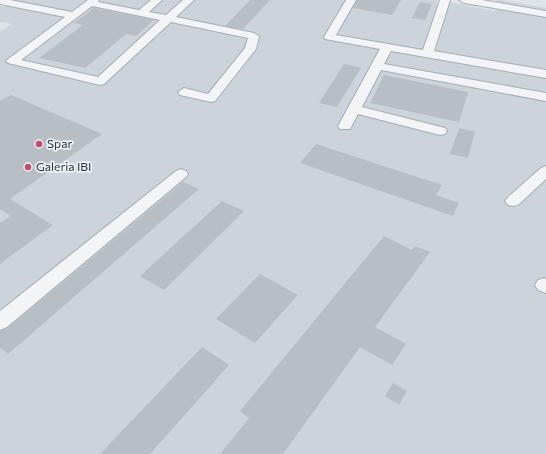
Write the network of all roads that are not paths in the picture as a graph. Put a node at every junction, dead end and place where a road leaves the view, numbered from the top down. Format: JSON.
{"nodes":[{"id":1,"x":124,"y":0,"type":"edge"},
{"id":2,"x":157,"y":0,"type":"edge"},
{"id":3,"x":189,"y":0,"type":"edge"},
{"id":4,"x":351,"y":0,"type":"edge"},
{"id":5,"x":445,"y":0,"type":"edge"},
{"id":6,"x":464,"y":0,"type":"edge"},
{"id":7,"x":0,"y":1,"type":"edge"},
{"id":8,"x":92,"y":2,"type":"edge"},
{"id":9,"x":115,"y":7,"type":"junction"},
{"id":10,"x":142,"y":13,"type":"junction"},
{"id":11,"x":546,"y":14,"type":"edge"},
{"id":12,"x":73,"y":15,"type":"junction"},
{"id":13,"x":169,"y":18,"type":"junction"},
{"id":14,"x":387,"y":47,"type":"junction"},
{"id":15,"x":427,"y":54,"type":"junction"},
{"id":16,"x":377,"y":66,"type":"junction"},
{"id":17,"x":546,"y":74,"type":"edge"},
{"id":18,"x":184,"y":92,"type":"dead end"},
{"id":19,"x":546,"y":97,"type":"edge"},
{"id":20,"x":355,"y":109,"type":"junction"},
{"id":21,"x":345,"y":126,"type":"dead end"},
{"id":22,"x":440,"y":131,"type":"dead end"},
{"id":23,"x":546,"y":171,"type":"edge"},
{"id":24,"x":181,"y":174,"type":"dead end"},
{"id":25,"x":513,"y":201,"type":"dead end"},
{"id":26,"x":0,"y":322,"type":"edge"}],
"edges":[{"from":1,"to":9,"type":"lane"},
{"from":2,"to":10,"type":"lane"},
{"from":3,"to":13,"type":"lane"},
{"from":4,"to":14,"type":"lane"},
{"from":5,"to":15,"type":"lane"},
{"from":6,"to":11,"type":"lane"},
{"from":7,"to":12,"type":"lane"},
{"from":8,"to":9,"type":"lane"},
{"from":8,"to":12,"type":"lane"},
{"from":9,"to":10,"type":"lane"},
{"from":10,"to":13,"type":"lane"},
{"from":12,"to":13,"type":"lane"},
{"from":13,"to":18,"type":"lane"},
{"from":14,"to":15,"type":"lane"},
{"from":14,"to":16,"type":"lane"},
{"from":15,"to":17,"type":"lane"},
{"from":16,"to":19,"type":"lane"},
{"from":16,"to":20,"type":"lane"},
{"from":20,"to":21,"type":"lane"},
{"from":20,"to":22,"type":"lane"},
{"from":23,"to":25,"type":"lane"},
{"from":24,"to":26,"type":"lane"}]}
